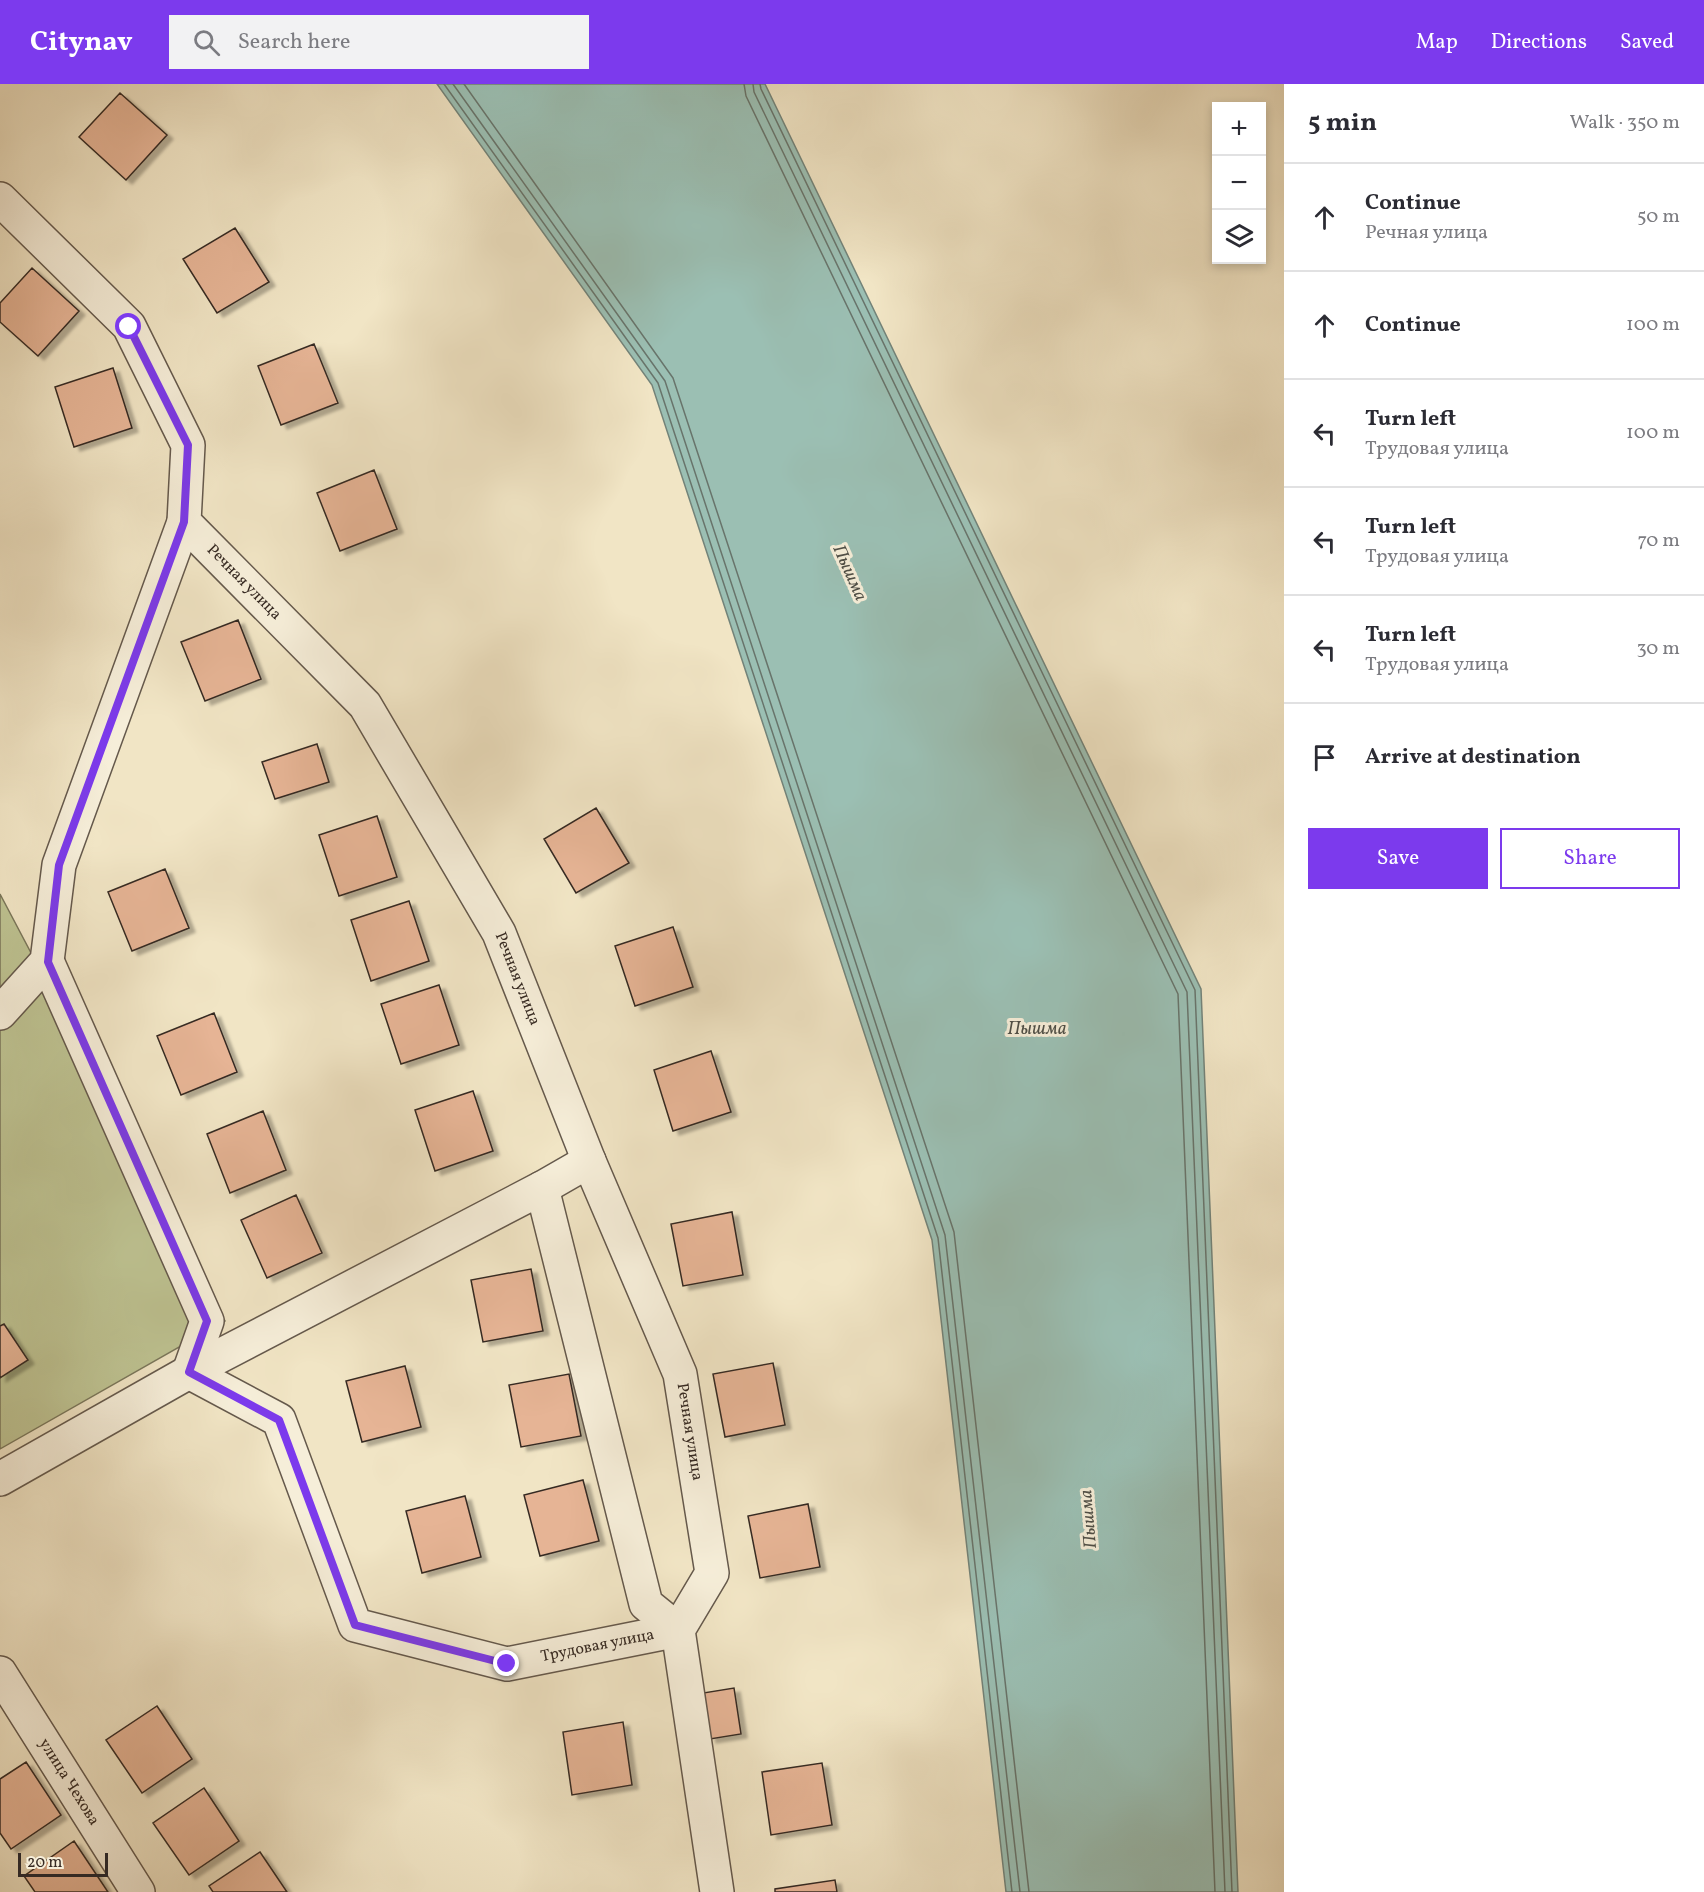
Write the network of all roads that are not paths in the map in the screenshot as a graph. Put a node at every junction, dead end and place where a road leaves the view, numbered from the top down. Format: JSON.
{"nodes":[{"id":1,"x":0,"y":199,"type":"edge"},
{"id":2,"x":184,"y":522,"type":"junction"},
{"id":3,"x":48,"y":962,"type":"junction"},
{"id":4,"x":0,"y":1013,"type":"edge"},
{"id":5,"x":589,"y":1161,"type":"junction"},
{"id":6,"x":542,"y":1188,"type":"junction"},
{"id":7,"x":189,"y":1372,"type":"junction"},
{"id":8,"x":0,"y":1479,"type":"edge"},
{"id":9,"x":678,"y":1630,"type":"junction"},
{"id":10,"x":0,"y":1673,"type":"edge"},
{"id":11,"x":138,"y":1892,"type":"edge"},
{"id":12,"x":717,"y":1892,"type":"edge"}],
"edges":[{"from":1,"to":2,"type":"street"},
{"from":2,"to":3,"type":"street"},
{"from":2,"to":5,"type":"street","name":"Речная улица"},
{"from":3,"to":4,"type":"street"},
{"from":3,"to":7,"type":"street"},
{"from":5,"to":6,"type":"street"},
{"from":5,"to":9,"type":"street","name":"Речная улица"},
{"from":6,"to":7,"type":"street"},
{"from":6,"to":9,"type":"street"},
{"from":7,"to":8,"type":"street"},
{"from":7,"to":9,"type":"street","name":"Трудовая улица"},
{"from":9,"to":12,"type":"street"},
{"from":10,"to":11,"type":"street","name":"улица Чехова"}]}
